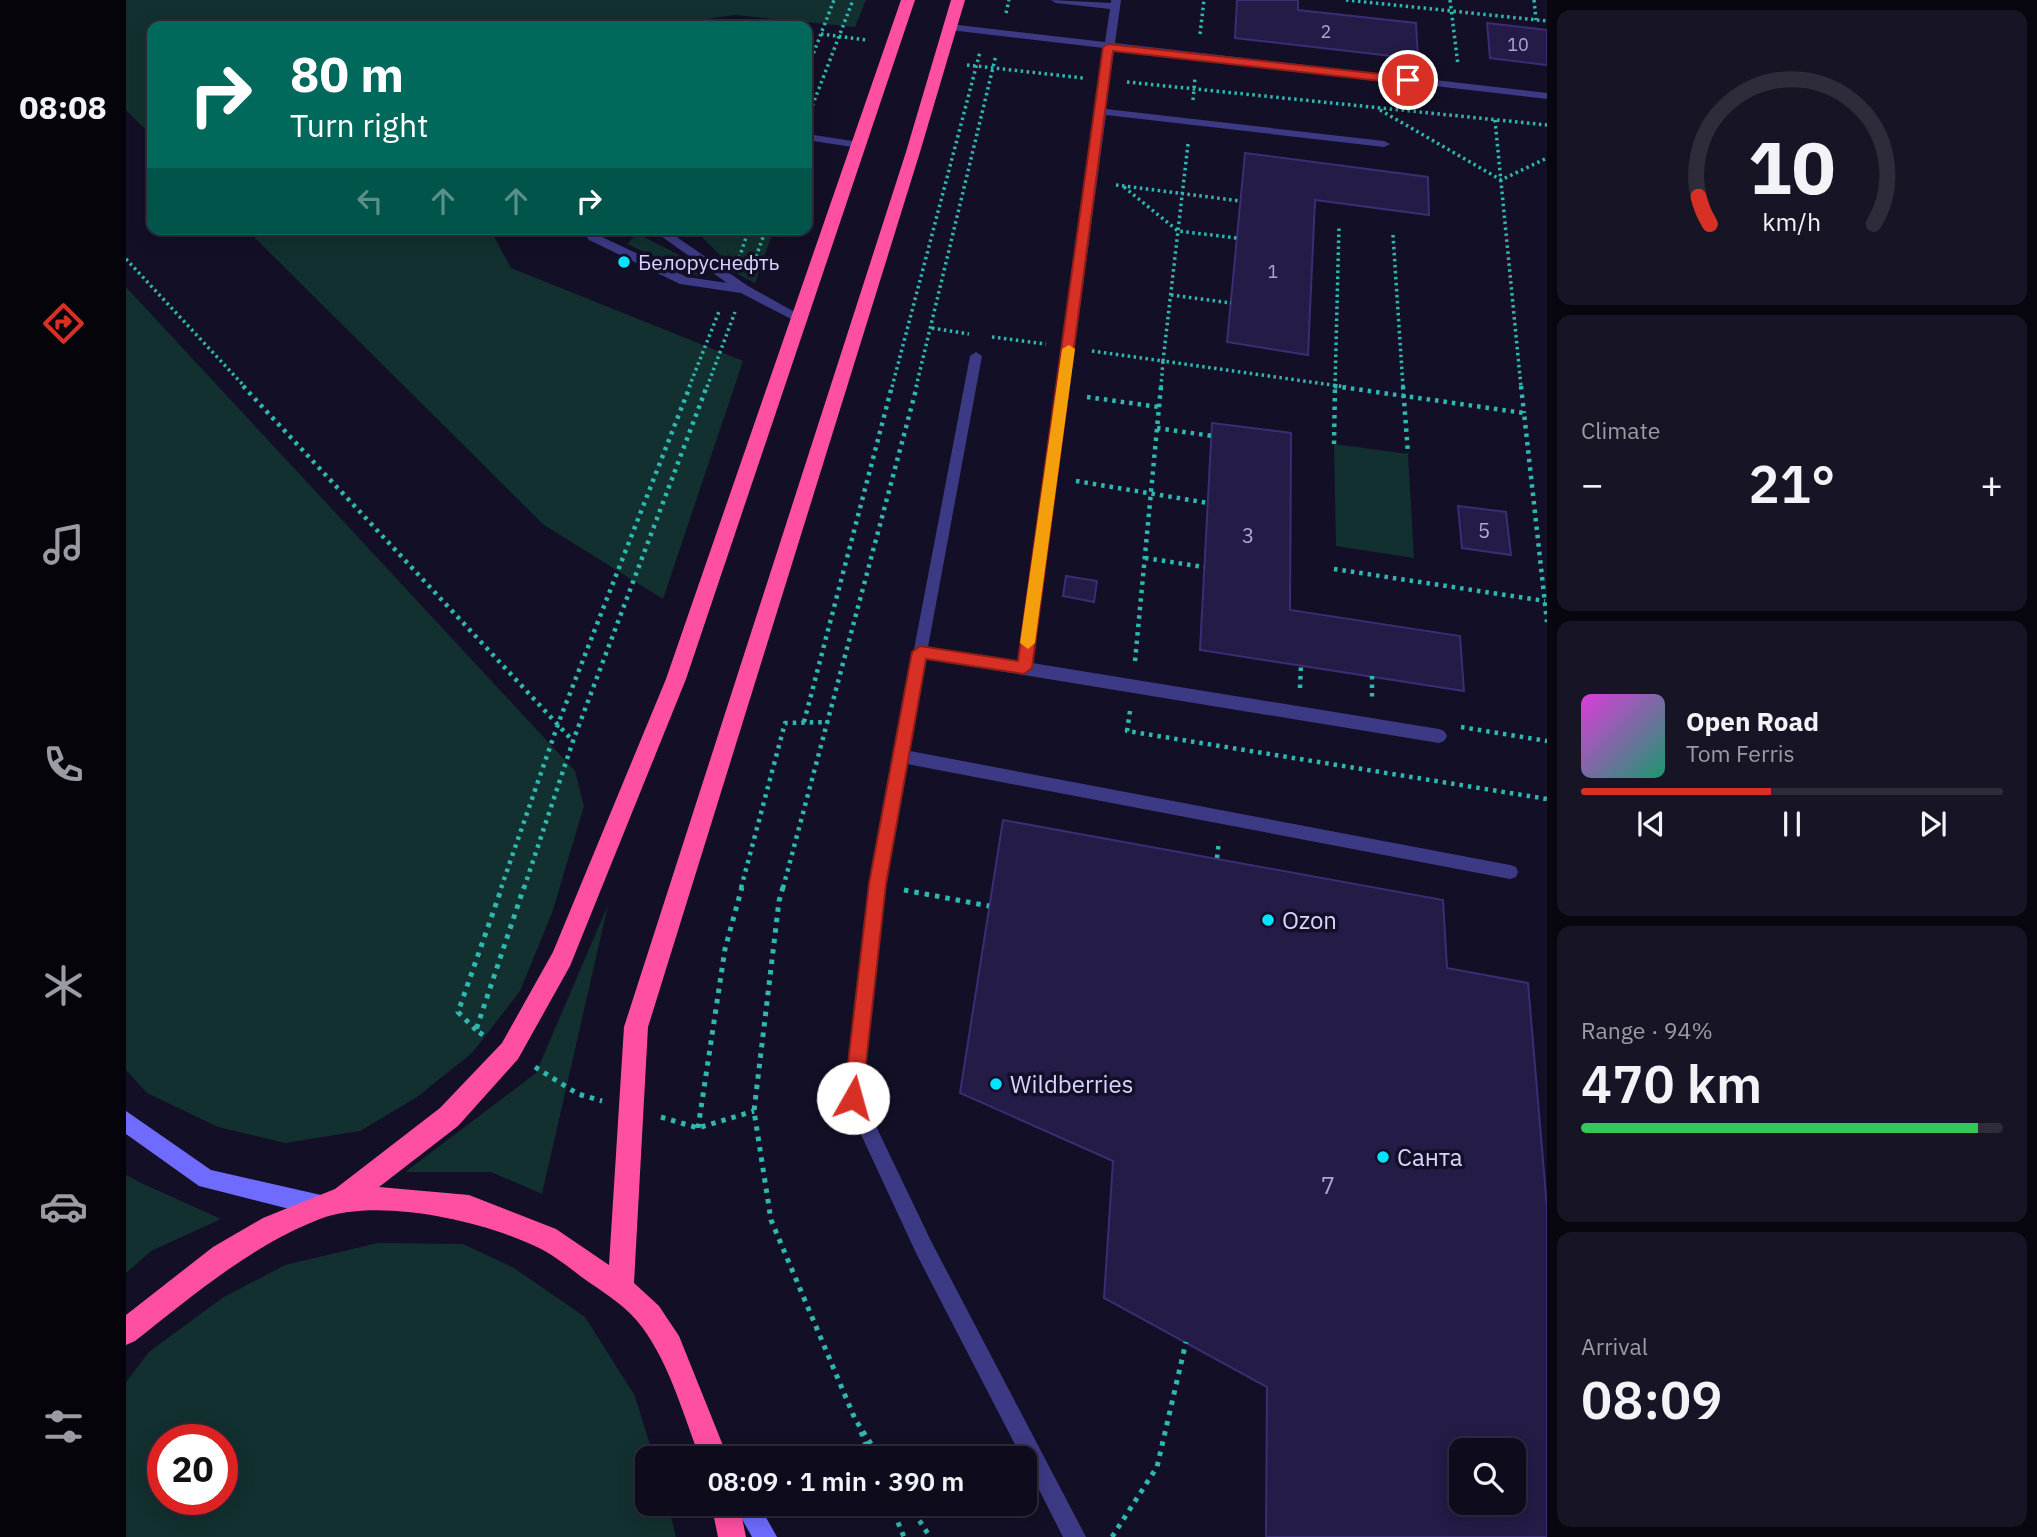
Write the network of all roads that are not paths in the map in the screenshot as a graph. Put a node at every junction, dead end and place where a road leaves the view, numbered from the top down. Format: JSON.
{"nodes":[{"id":1,"x":908,"y":0,"type":"edge"},
{"id":2,"x":958,"y":0,"type":"edge"},
{"id":3,"x":1056,"y":0,"type":"edge"},
{"id":4,"x":1116,"y":4,"type":"edge"},
{"id":5,"x":950,"y":27,"type":"junction"},
{"id":6,"x":1108,"y":47,"type":"junction"},
{"id":7,"x":1547,"y":96,"type":"edge"},
{"id":8,"x":1100,"y":111,"type":"junction"},
{"id":9,"x":812,"y":138,"type":"edge"},
{"id":10,"x":1384,"y":144,"type":"dead end"},
{"id":11,"x":859,"y":145,"type":"junction"},
{"id":12,"x":594,"y":235,"type":"edge"},
{"id":13,"x":674,"y":235,"type":"edge"},
{"id":14,"x":730,"y":284,"type":"junction"},
{"id":15,"x":801,"y":319,"type":"junction"},
{"id":16,"x":976,"y":356,"type":"dead end"},
{"id":17,"x":920,"y":652,"type":"junction"},
{"id":18,"x":1024,"y":668,"type":"junction"},
{"id":19,"x":1439,"y":736,"type":"dead end"},
{"id":20,"x":901,"y":756,"type":"junction"},
{"id":21,"x":1510,"y":872,"type":"dead end"},
{"id":22,"x":126,"y":1121,"type":"edge"},
{"id":23,"x":332,"y":1203,"type":"junction"},
{"id":24,"x":621,"y":1289,"type":"junction"},
{"id":25,"x":126,"y":1332,"type":"edge"},
{"id":26,"x":712,"y":1446,"type":"edge"},
{"id":27,"x":727,"y":1516,"type":"edge"},
{"id":28,"x":753,"y":1516,"type":"edge"},
{"id":29,"x":732,"y":1537,"type":"edge"},
{"id":30,"x":765,"y":1537,"type":"edge"},
{"id":31,"x":1075,"y":1537,"type":"edge"}],
"edges":[{"from":1,"to":11,"type":"highway"},
{"from":2,"to":5,"type":"highway"},
{"from":3,"to":4,"type":"lane"},
{"from":4,"to":6,"type":"lane"},
{"from":5,"to":6,"type":"lane"},
{"from":5,"to":24,"type":"highway"},
{"from":6,"to":7,"type":"lane"},
{"from":6,"to":8,"type":"lane"},
{"from":8,"to":10,"type":"lane"},
{"from":8,"to":18,"type":"lane"},
{"from":9,"to":11,"type":"lane"},
{"from":11,"to":15,"type":"highway"},
{"from":12,"to":14,"type":"lane"},
{"from":13,"to":14,"type":"lane"},
{"from":14,"to":15,"type":"lane"},
{"from":15,"to":23,"type":"highway"},
{"from":16,"to":17,"type":"lane"},
{"from":17,"to":18,"type":"lane"},
{"from":17,"to":20,"type":"lane"},
{"from":18,"to":19,"type":"lane"},
{"from":20,"to":21,"type":"lane"},
{"from":20,"to":31,"type":"lane"},
{"from":22,"to":23,"type":"main road"},
{"from":23,"to":24,"type":"highway"},
{"from":23,"to":25,"type":"highway"},
{"from":24,"to":26,"type":"highway"},
{"from":27,"to":29,"type":"highway"},
{"from":28,"to":30,"type":"main road"}]}
